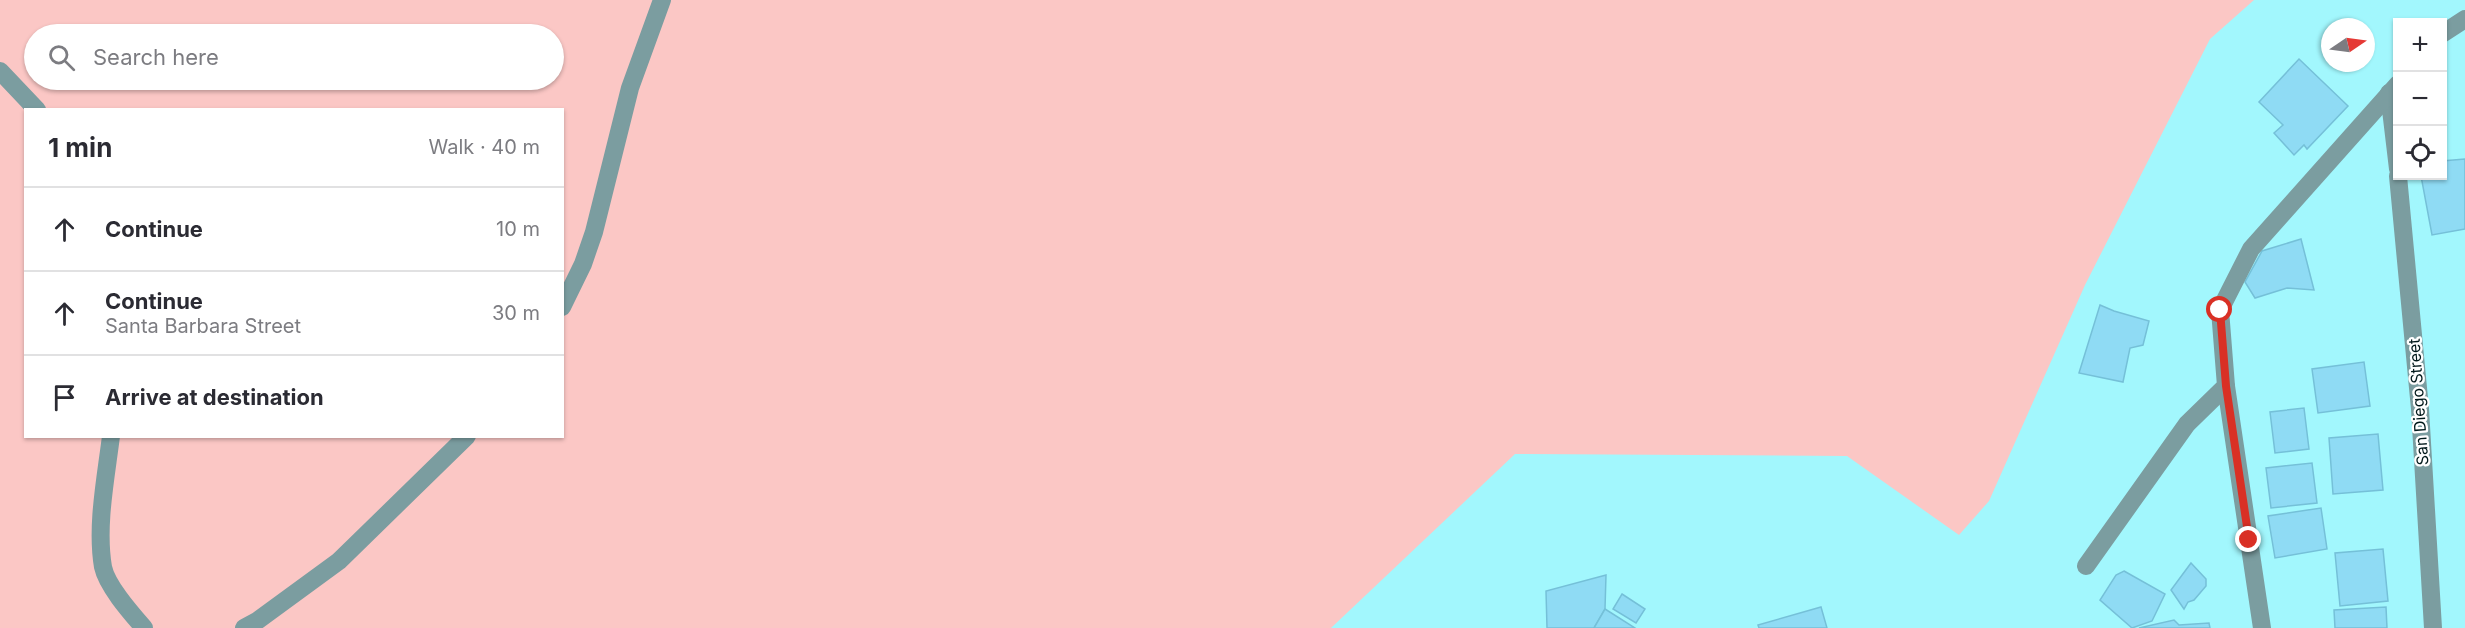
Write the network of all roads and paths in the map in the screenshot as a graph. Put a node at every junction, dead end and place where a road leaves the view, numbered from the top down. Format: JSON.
{"nodes":[{"id":1,"x":662,"y":0,"type":"edge"},
{"id":2,"x":2465,"y":19,"type":"edge"},
{"id":3,"x":2447,"y":31,"type":"edge"},
{"id":4,"x":0,"y":71,"type":"edge"},
{"id":5,"x":2393,"y":89,"type":"edge"},
{"id":6,"x":35,"y":108,"type":"edge"},
{"id":7,"x":2398,"y":180,"type":"edge"},
{"id":8,"x":564,"y":303,"type":"edge"},
{"id":9,"x":2226,"y":386,"type":"junction"},
{"id":10,"x":111,"y":438,"type":"edge"},
{"id":11,"x":465,"y":438,"type":"edge"},
{"id":12,"x":2086,"y":566,"type":"dead end"},
{"id":13,"x":144,"y":628,"type":"edge"},
{"id":14,"x":244,"y":628,"type":"edge"},
{"id":15,"x":2262,"y":628,"type":"edge"},
{"id":16,"x":2433,"y":628,"type":"edge"}],
"edges":[{"from":1,"to":8,"type":"street"},
{"from":2,"to":3,"type":"street"},
{"from":4,"to":6,"type":"street"},
{"from":5,"to":9,"type":"street"},
{"from":7,"to":16,"type":"street","name":"San Diego Street"},
{"from":9,"to":12,"type":"street"},
{"from":9,"to":15,"type":"street"},
{"from":10,"to":13,"type":"street"},
{"from":11,"to":14,"type":"street"}]}
